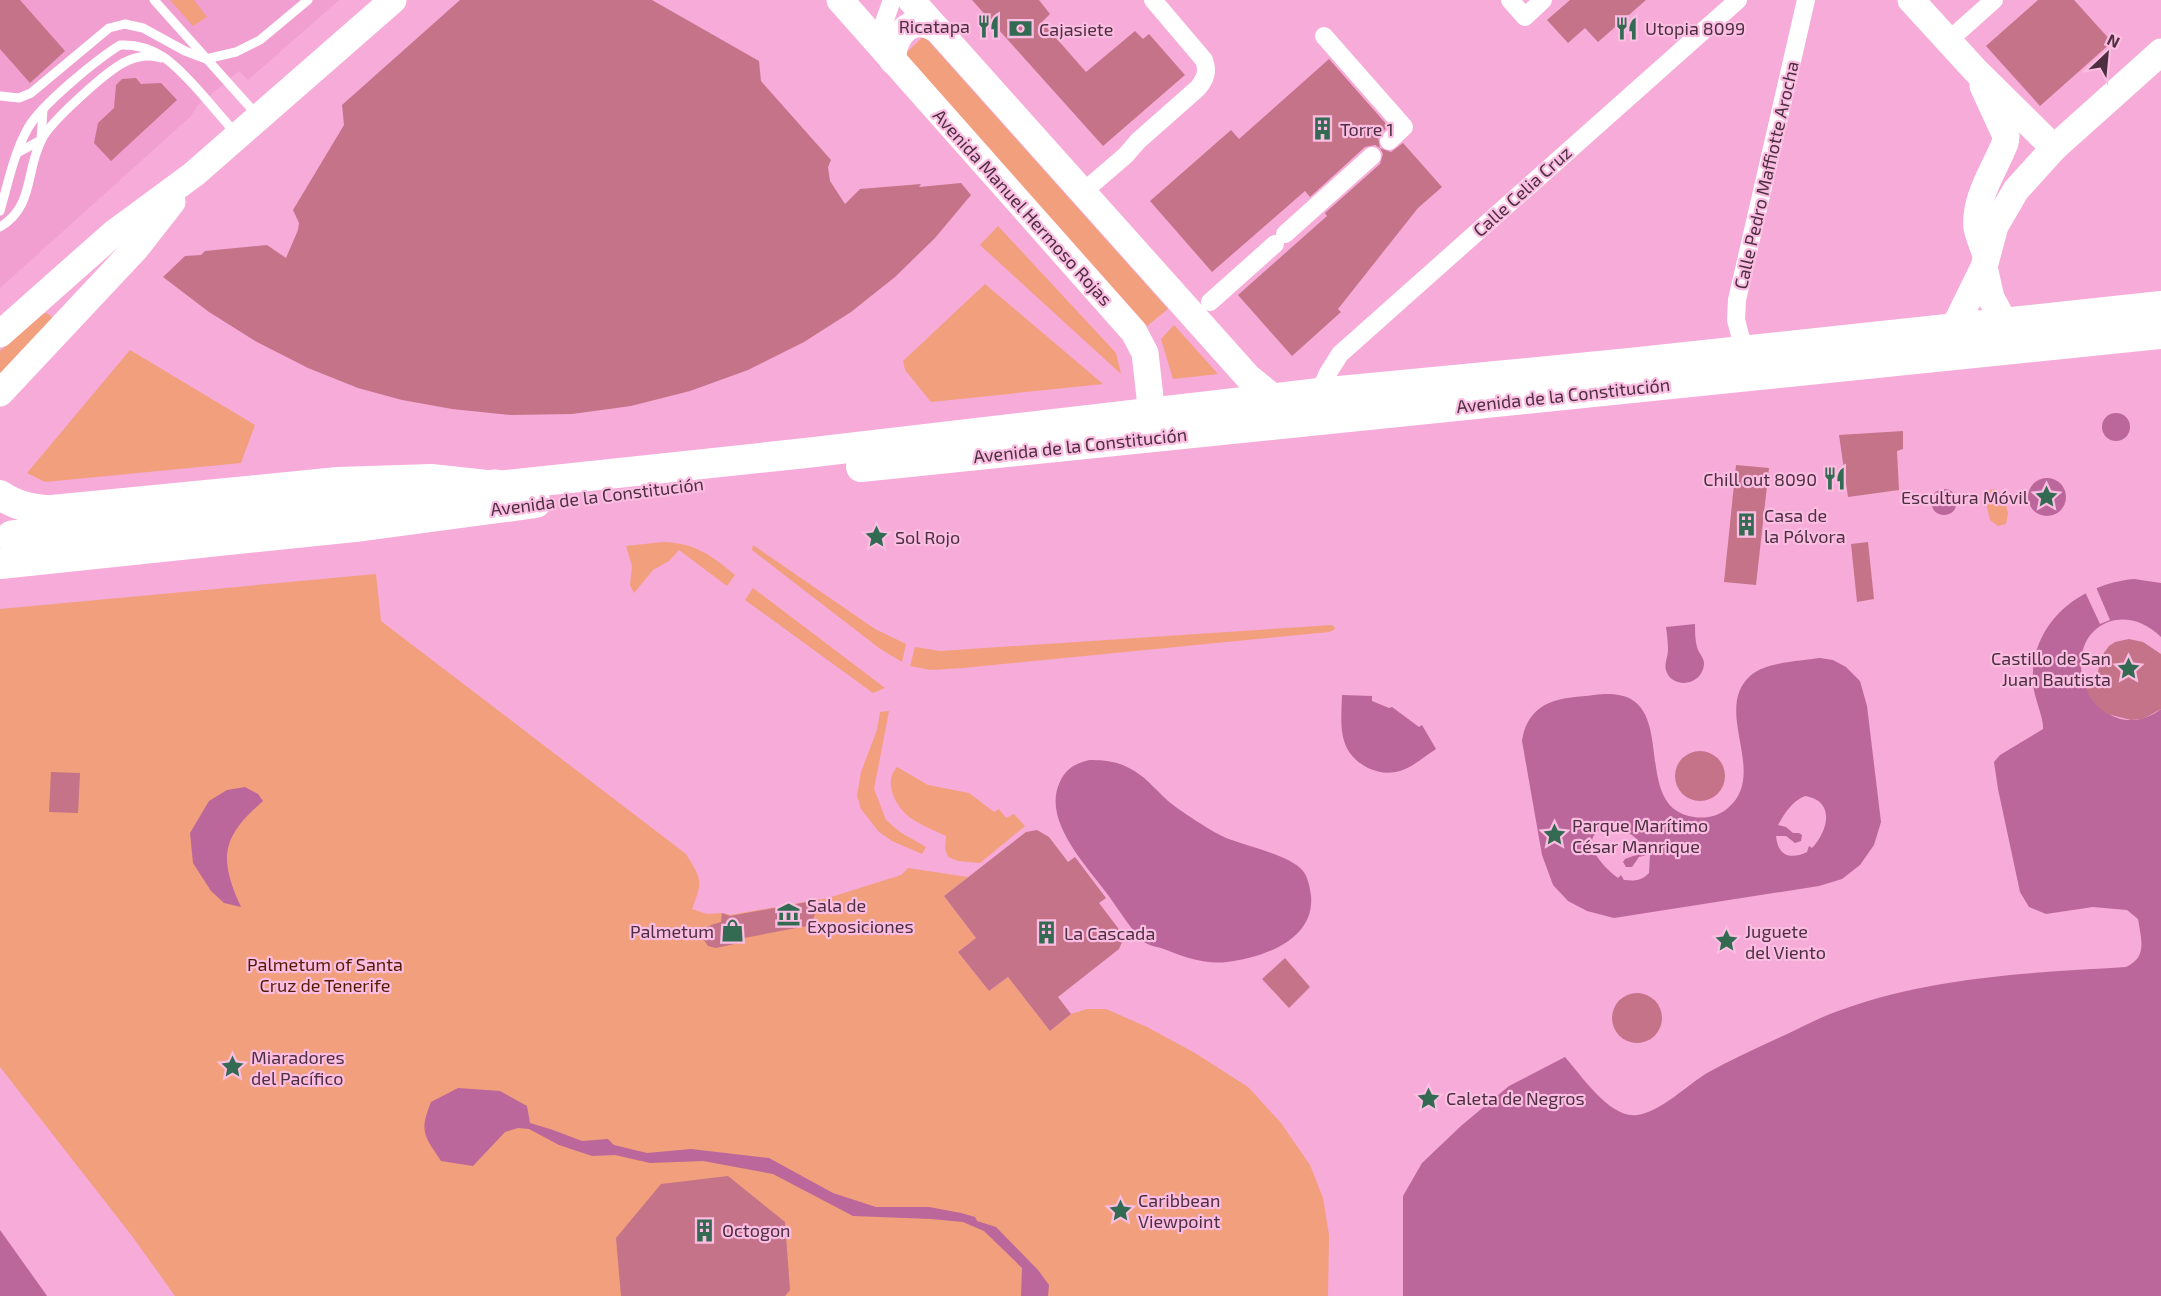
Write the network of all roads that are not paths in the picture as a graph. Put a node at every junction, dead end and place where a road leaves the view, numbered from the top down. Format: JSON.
{"nodes":[{"id":1,"x":154,"y":0,"type":"edge"},
{"id":2,"x":308,"y":0,"type":"edge"},
{"id":3,"x":393,"y":0,"type":"edge"},
{"id":4,"x":892,"y":0,"type":"edge"},
{"id":5,"x":911,"y":0,"type":"edge"},
{"id":6,"x":1153,"y":0,"type":"edge"},
{"id":7,"x":1510,"y":0,"type":"edge"},
{"id":8,"x":1543,"y":0,"type":"edge"},
{"id":9,"x":1738,"y":0,"type":"edge"},
{"id":10,"x":1806,"y":0,"type":"edge"},
{"id":11,"x":1911,"y":0,"type":"edge"},
{"id":12,"x":1994,"y":0,"type":"edge"},
{"id":13,"x":848,"y":2,"type":"edge"},
{"id":14,"x":938,"y":30,"type":"junction"},
{"id":15,"x":1324,"y":36,"type":"dead end"},
{"id":16,"x":1948,"y":41,"type":"junction"},
{"id":17,"x":885,"y":51,"type":"junction"},
{"id":18,"x":2161,"y":52,"type":"edge"},
{"id":19,"x":206,"y":59,"type":"junction"},
{"id":20,"x":175,"y":64,"type":"junction"},
{"id":21,"x":1976,"y":71,"type":"junction"},
{"id":22,"x":0,"y":96,"type":"edge"},
{"id":23,"x":43,"y":108,"type":"junction"},
{"id":24,"x":259,"y":117,"type":"junction"},
{"id":25,"x":238,"y":135,"type":"junction"},
{"id":26,"x":41,"y":140,"type":"junction"},
{"id":27,"x":1389,"y":141,"type":"dead end"},
{"id":28,"x":2054,"y":148,"type":"junction"},
{"id":29,"x":17,"y":153,"type":"junction"},
{"id":30,"x":1372,"y":156,"type":"dead end"},
{"id":31,"x":194,"y":174,"type":"junction"},
{"id":32,"x":1083,"y":192,"type":"junction"},
{"id":33,"x":0,"y":211,"type":"edge"},
{"id":34,"x":0,"y":227,"type":"edge"},
{"id":35,"x":1985,"y":262,"type":"junction"},
{"id":36,"x":1210,"y":302,"type":"dead end"},
{"id":37,"x":2161,"y":306,"type":"edge"},
{"id":38,"x":2004,"y":322,"type":"junction"},
{"id":39,"x":1954,"y":328,"type":"junction"},
{"id":40,"x":0,"y":334,"type":"edge"},
{"id":41,"x":2161,"y":334,"type":"edge"},
{"id":42,"x":2023,"y":349,"type":"junction"},
{"id":43,"x":1744,"y":350,"type":"junction"},
{"id":44,"x":0,"y":393,"type":"edge"},
{"id":45,"x":1319,"y":393,"type":"junction"},
{"id":46,"x":1274,"y":398,"type":"junction"},
{"id":47,"x":1153,"y":425,"type":"junction"},
{"id":48,"x":496,"y":486,"type":"junction"},
{"id":49,"x":0,"y":495,"type":"edge"},
{"id":50,"x":6,"y":550,"type":"edge"}],
"edges":[{"from":1,"to":19,"type":"lane"},
{"from":2,"to":19,"type":"lane"},
{"from":3,"to":24,"type":"street"},
{"from":4,"to":17,"type":"street"},
{"from":5,"to":14,"type":"street"},
{"from":6,"to":32,"type":"street"},
{"from":7,"to":8,"type":"street"},
{"from":9,"to":45,"type":"street","name":"Calle Celia Cruz"},
{"from":10,"to":43,"type":"street","name":"Calle Pedro Maffiotte Arocha"},
{"from":11,"to":16,"type":"street"},
{"from":12,"to":16,"type":"street"},
{"from":13,"to":17,"type":"street","name":"Avenida Manuel Hermoso Rojas"},
{"from":14,"to":17,"type":"street"},
{"from":14,"to":32,"type":"street"},
{"from":15,"to":27,"type":"street"},
{"from":16,"to":21,"type":"street"},
{"from":17,"to":47,"type":"street","name":"Avenida Manuel Hermoso Rojas"},
{"from":18,"to":28,"type":"street"},
{"from":19,"to":22,"type":"lane"},
{"from":19,"to":24,"type":"lane"},
{"from":20,"to":23,"type":"lane"},
{"from":20,"to":25,"type":"lane"},
{"from":20,"to":26,"type":"lane"},
{"from":21,"to":28,"type":"street"},
{"from":21,"to":35,"type":"street"},
{"from":23,"to":26,"type":"lane"},
{"from":23,"to":29,"type":"lane"},
{"from":24,"to":25,"type":"street"},
{"from":25,"to":31,"type":"street"},
{"from":26,"to":29,"type":"lane"},
{"from":26,"to":34,"type":"lane"},
{"from":28,"to":35,"type":"street"},
{"from":29,"to":33,"type":"lane"},
{"from":30,"to":36,"type":"street"},
{"from":31,"to":40,"type":"street"},
{"from":31,"to":44,"type":"street"},
{"from":32,"to":46,"type":"street"},
{"from":35,"to":38,"type":"street"},
{"from":35,"to":39,"type":"street"},
{"from":37,"to":38,"type":"main road","name":"Avenida de la Constitución"},
{"from":38,"to":39,"type":"main road","name":"Avenida de la Constitución"},
{"from":38,"to":42,"type":"street"},
{"from":39,"to":43,"type":"main road","name":"Avenida de la Constitución"},
{"from":41,"to":42,"type":"main road","name":"Avenida de la Constitución"},
{"from":42,"to":47,"type":"main road","name":"Avenida de la Constitución"},
{"from":43,"to":45,"type":"main road","name":"Avenida de la Constitución"},
{"from":45,"to":46,"type":"main road","name":"Avenida de la Constitución"},
{"from":46,"to":47,"type":"main road","name":"Avenida de la Constitución"},
{"from":47,"to":48,"type":"main road","name":"Avenida de la Constitución"},
{"from":47,"to":50,"type":"main road","name":"Avenida de la Constitución"},
{"from":48,"to":49,"type":"main road"},
{"from":48,"to":50,"type":"highway","name":"Avenida de la Constitución"}]}
